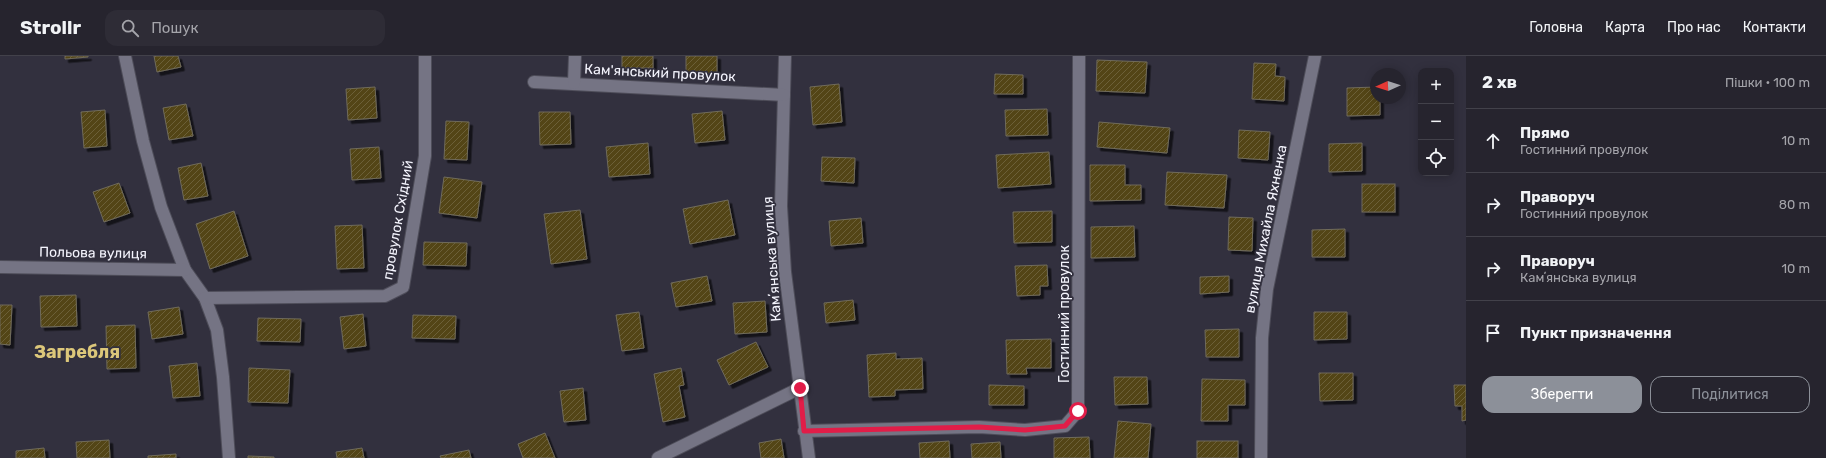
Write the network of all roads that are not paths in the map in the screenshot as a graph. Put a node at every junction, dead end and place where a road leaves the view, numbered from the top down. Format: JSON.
{"nodes":[{"id":1,"x":125,"y":56,"type":"edge"},
{"id":2,"x":425,"y":56,"type":"edge"},
{"id":3,"x":576,"y":56,"type":"edge"},
{"id":4,"x":784,"y":56,"type":"edge"},
{"id":5,"x":1079,"y":56,"type":"edge"},
{"id":6,"x":1315,"y":56,"type":"edge"},
{"id":7,"x":534,"y":82,"type":"dead end"},
{"id":8,"x":574,"y":83,"type":"junction"},
{"id":9,"x":784,"y":95,"type":"junction"},
{"id":10,"x":0,"y":267,"type":"edge"},
{"id":11,"x":185,"y":270,"type":"junction"},
{"id":12,"x":205,"y":298,"type":"junction"},
{"id":13,"x":800,"y":388,"type":"junction"},
{"id":14,"x":804,"y":431,"type":"junction"},
{"id":15,"x":229,"y":458,"type":"edge"},
{"id":16,"x":658,"y":458,"type":"edge"},
{"id":17,"x":809,"y":458,"type":"edge"},
{"id":18,"x":1261,"y":458,"type":"edge"}],
"edges":[{"from":1,"to":11,"type":"street"},
{"from":2,"to":12,"type":"street","name":"провулок Східний"},
{"from":3,"to":8,"type":"street"},
{"from":4,"to":9,"type":"street","name":"Камʼянська вулиця"},
{"from":5,"to":14,"type":"street","name":"Гостинний провулок"},
{"from":6,"to":18,"type":"street","name":"вулиця Михайла Яхненка"},
{"from":7,"to":8,"type":"street","name":"Кам'янський провулок"},
{"from":8,"to":9,"type":"street","name":"Кам'янський провулок"},
{"from":9,"to":13,"type":"street","name":"Камʼянська вулиця"},
{"from":10,"to":11,"type":"street","name":"Польова вулиця"},
{"from":11,"to":12,"type":"street"},
{"from":12,"to":15,"type":"street"},
{"from":13,"to":14,"type":"street","name":"Камʼянська вулиця"},
{"from":13,"to":16,"type":"street"},
{"from":14,"to":17,"type":"street","name":"Камʼянська вулиця"}]}
